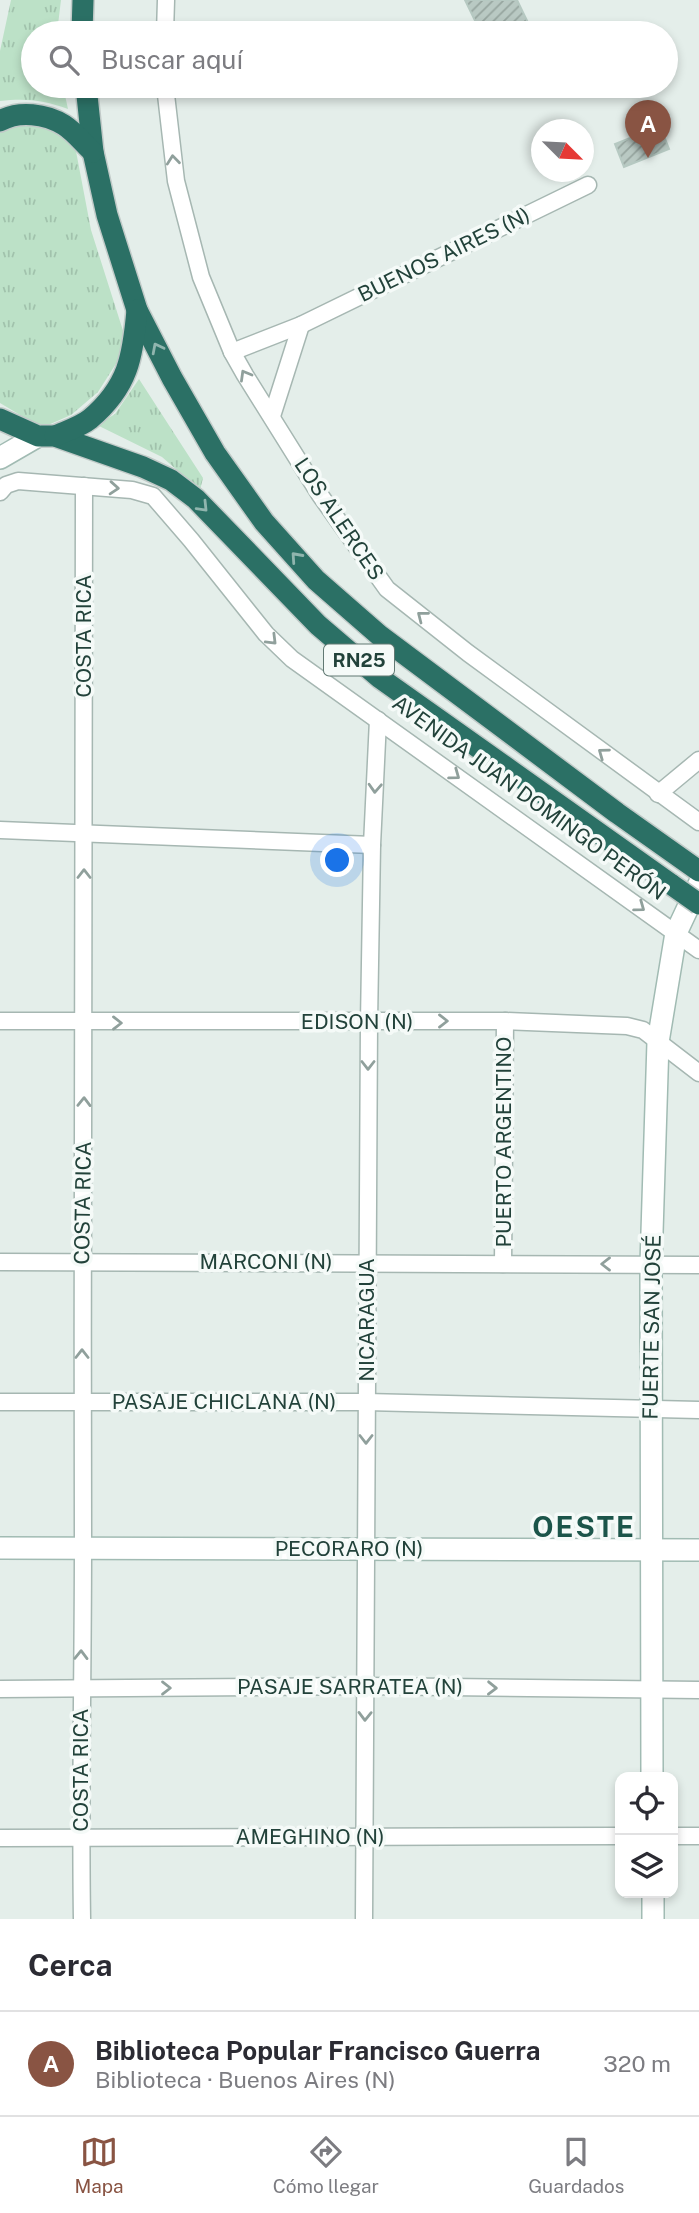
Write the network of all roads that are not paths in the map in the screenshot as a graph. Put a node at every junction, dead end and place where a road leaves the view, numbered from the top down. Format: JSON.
{"nodes":[{"id":1,"x":83,"y":0,"type":"edge"},
{"id":2,"x":181,"y":0,"type":"edge"},
{"id":3,"x":166,"y":4,"type":"edge"},
{"id":4,"x":82,"y":21,"type":"edge"},
{"id":5,"x":87,"y":98,"type":"edge"},
{"id":6,"x":166,"y":98,"type":"edge"},
{"id":7,"x":0,"y":121,"type":"edge"},
{"id":8,"x":93,"y":152,"type":"junction"},
{"id":9,"x":588,"y":185,"type":"dead end"},
{"id":10,"x":137,"y":310,"type":"junction"},
{"id":11,"x":301,"y":325,"type":"junction"},
{"id":12,"x":232,"y":352,"type":"junction"},
{"id":13,"x":272,"y":416,"type":"junction"},
{"id":14,"x":0,"y":419,"type":"edge"},
{"id":15,"x":47,"y":436,"type":"junction"},
{"id":16,"x":0,"y":458,"type":"edge"},
{"id":17,"x":84,"y":486,"type":"junction"},
{"id":18,"x":0,"y":492,"type":"edge"},
{"id":19,"x":378,"y":720,"type":"junction"},
{"id":20,"x":699,"y":760,"type":"edge"},
{"id":21,"x":658,"y":794,"type":"junction"},
{"id":22,"x":699,"y":822,"type":"edge"},
{"id":23,"x":0,"y":830,"type":"edge"},
{"id":24,"x":84,"y":833,"type":"junction"},
{"id":25,"x":372,"y":845,"type":"junction"},
{"id":26,"x":693,"y":867,"type":"edge"},
{"id":27,"x":699,"y":884,"type":"edge"},
{"id":28,"x":699,"y":904,"type":"edge"},
{"id":29,"x":676,"y":933,"type":"junction"},
{"id":30,"x":699,"y":950,"type":"edge"},
{"id":31,"x":0,"y":1021,"type":"edge"},
{"id":32,"x":505,"y":1021,"type":"junction"},
{"id":33,"x":369,"y":1022,"type":"junction"},
{"id":34,"x":85,"y":1023,"type":"junction"},
{"id":35,"x":658,"y":1042,"type":"junction"},
{"id":36,"x":699,"y":1073,"type":"edge"},
{"id":37,"x":0,"y":1262,"type":"edge"},
{"id":38,"x":367,"y":1262,"type":"junction"},
{"id":39,"x":82,"y":1263,"type":"junction"},
{"id":40,"x":503,"y":1264,"type":"junction"},
{"id":41,"x":651,"y":1264,"type":"junction"},
{"id":42,"x":699,"y":1265,"type":"edge"},
{"id":43,"x":0,"y":1402,"type":"edge"},
{"id":44,"x":82,"y":1402,"type":"junction"},
{"id":45,"x":366,"y":1402,"type":"junction"},
{"id":46,"x":650,"y":1409,"type":"junction"},
{"id":47,"x":699,"y":1410,"type":"edge"},
{"id":48,"x":0,"y":1548,"type":"edge"},
{"id":49,"x":83,"y":1549,"type":"junction"},
{"id":50,"x":365,"y":1549,"type":"junction"},
{"id":51,"x":651,"y":1550,"type":"junction"},
{"id":52,"x":699,"y":1550,"type":"edge"},
{"id":53,"x":365,"y":1686,"type":"junction"},
{"id":54,"x":81,"y":1688,"type":"junction"},
{"id":55,"x":0,"y":1689,"type":"edge"},
{"id":56,"x":653,"y":1690,"type":"junction"},
{"id":57,"x":699,"y":1690,"type":"edge"},
{"id":58,"x":652,"y":1772,"type":"edge"},
{"id":59,"x":364,"y":1836,"type":"junction"},
{"id":60,"x":615,"y":1836,"type":"edge"},
{"id":61,"x":678,"y":1836,"type":"edge"},
{"id":62,"x":699,"y":1836,"type":"edge"},
{"id":63,"x":0,"y":1838,"type":"edge"},
{"id":64,"x":81,"y":1838,"type":"junction"},
{"id":65,"x":653,"y":1898,"type":"edge"},
{"id":66,"x":82,"y":1919,"type":"edge"},
{"id":67,"x":364,"y":1919,"type":"edge"},
{"id":68,"x":653,"y":1919,"type":"edge"}],
"edges":[{"from":1,"to":4,"type":"highway"},
{"from":2,"to":3,"type":"street"},
{"from":5,"to":8,"type":"highway","number":"RN25"},
{"from":12,"to":6,"type":"street","name":"LOS ALERCES","one_way":true},
{"from":7,"to":8,"type":"highway"},
{"from":8,"to":10,"type":"highway","number":"RN25"},
{"from":9,"to":11,"type":"street","name":"BUENOS AIRES (N)"},
{"from":10,"to":15,"type":"highway"},
{"from":26,"to":10,"type":"highway","name":"AVENIDA JUAN DOMINGO PERÓN","number":"RN25","one_way":true},
{"from":11,"to":12,"type":"street","name":"BUENOS AIRES (N)"},
{"from":11,"to":13,"type":"street"},
{"from":13,"to":12,"type":"street","name":"LOS ALERCES","one_way":true},
{"from":21,"to":13,"type":"street","name":"LOS ALERCES","one_way":true},
{"from":14,"to":15,"type":"highway","name":"AVENIDA JUAN DOMINGO PERÓN","number":"RN25"},
{"from":15,"to":16,"type":"street"},
{"from":15,"to":28,"type":"highway","name":"AVENIDA JUAN DOMINGO PERÓN","number":"RN25","one_way":true,"bridge":true},
{"from":17,"to":18,"type":"street","name":"AVENIDA JUAN DOMINGO PERÓN"},
{"from":17,"to":19,"type":"street","name":"AVENIDA JUAN DOMINGO PERÓN","one_way":true},
{"from":17,"to":24,"type":"street","name":"COSTA RICA"},
{"from":19,"to":25,"type":"street","name":"NICARAGUA","one_way":true},
{"from":19,"to":29,"type":"street","name":"AVENIDA JUAN DOMINGO PERÓN","one_way":true},
{"from":20,"to":21,"type":"street"},
{"from":21,"to":22,"type":"street","name":"LOS ALERCES"},
{"from":23,"to":24,"type":"street"},
{"from":24,"to":25,"type":"street"},
{"from":34,"to":24,"type":"street","name":"COSTA RICA","one_way":true},
{"from":25,"to":33,"type":"street","name":"NICARAGUA"},
{"from":27,"to":29,"type":"street","name":"FUERTE SAN JOSÉ"},
{"from":29,"to":30,"type":"street","name":"AVENIDA JUAN DOMINGO PERÓN"},
{"from":29,"to":35,"type":"street","name":"FUERTE SAN JOSÉ"},
{"from":31,"to":34,"type":"street","name":"EDISON (N)"},
{"from":33,"to":32,"type":"street","name":"EDISON (N)","one_way":true},
{"from":32,"to":35,"type":"street","name":"EDISON (N)"},
{"from":32,"to":40,"type":"street","name":"PUERTO ARGENTINO"},
{"from":34,"to":33,"type":"street","name":"EDISON (N)","one_way":true},
{"from":33,"to":38,"type":"street","name":"NICARAGUA","one_way":true},
{"from":39,"to":34,"type":"street","name":"COSTA RICA","one_way":true},
{"from":35,"to":36,"type":"street","name":"EDISON (N)"},
{"from":35,"to":41,"type":"street","name":"FUERTE SAN JOSÉ"},
{"from":37,"to":39,"type":"street","name":"MARCONI (N)"},
{"from":38,"to":39,"type":"street","name":"MARCONI (N)"},
{"from":38,"to":40,"type":"street","name":"MARCONI (N)"},
{"from":38,"to":45,"type":"street","name":"NICARAGUA"},
{"from":44,"to":39,"type":"street","name":"COSTA RICA","one_way":true},
{"from":41,"to":40,"type":"street","name":"MARCONI (N)","one_way":true},
{"from":41,"to":42,"type":"street","name":"MARCONI (N)"},
{"from":41,"to":46,"type":"street","name":"FUERTE SAN JOSÉ"},
{"from":43,"to":44,"type":"street","name":"PASAJE CHICLANA (N)"},
{"from":44,"to":45,"type":"street","name":"PASAJE CHICLANA (N)"},
{"from":44,"to":49,"type":"street","name":"COSTA RICA"},
{"from":45,"to":46,"type":"street","name":"PASAJE CHICLANA (N)"},
{"from":45,"to":50,"type":"street","name":"NICARAGUA","one_way":true},
{"from":46,"to":47,"type":"street","name":"PASAJE CHICLANA (N)"},
{"from":46,"to":51,"type":"street","name":"FUERTE SAN JOSÉ"},
{"from":48,"to":49,"type":"street","name":"PECORARO (N)"},
{"from":49,"to":50,"type":"street","name":"PECORARO (N)"},
{"from":54,"to":49,"type":"street","name":"COSTA RICA","one_way":true},
{"from":50,"to":51,"type":"street","name":"PECORARO (N)"},
{"from":50,"to":53,"type":"street","name":"NICARAGUA"},
{"from":51,"to":52,"type":"street","name":"PECORARO (N)"},
{"from":51,"to":56,"type":"street","name":"FUERTE SAN JOSÉ"},
{"from":54,"to":53,"type":"street","name":"PASAJE SARRATEA (N)","one_way":true},
{"from":53,"to":56,"type":"street","name":"PASAJE SARRATEA (N)","one_way":true},
{"from":53,"to":59,"type":"street","name":"NICARAGUA","one_way":true},
{"from":54,"to":55,"type":"street","name":"PASAJE SARRATEA (N)"},
{"from":54,"to":64,"type":"street","name":"COSTA RICA"},
{"from":56,"to":57,"type":"street","name":"PASAJE SARRATEA (N)"},
{"from":56,"to":58,"type":"street","name":"FUERTE SAN JOSÉ"},
{"from":59,"to":60,"type":"street","name":"AMEGHINO (N)"},
{"from":59,"to":64,"type":"street","name":"AMEGHINO (N)"},
{"from":59,"to":67,"type":"street","name":"NICARAGUA"},
{"from":61,"to":62,"type":"street"},
{"from":63,"to":64,"type":"street","name":"AMEGHINO (N)"},
{"from":64,"to":66,"type":"street","name":"COSTA RICA"},
{"from":65,"to":68,"type":"street"}]}
